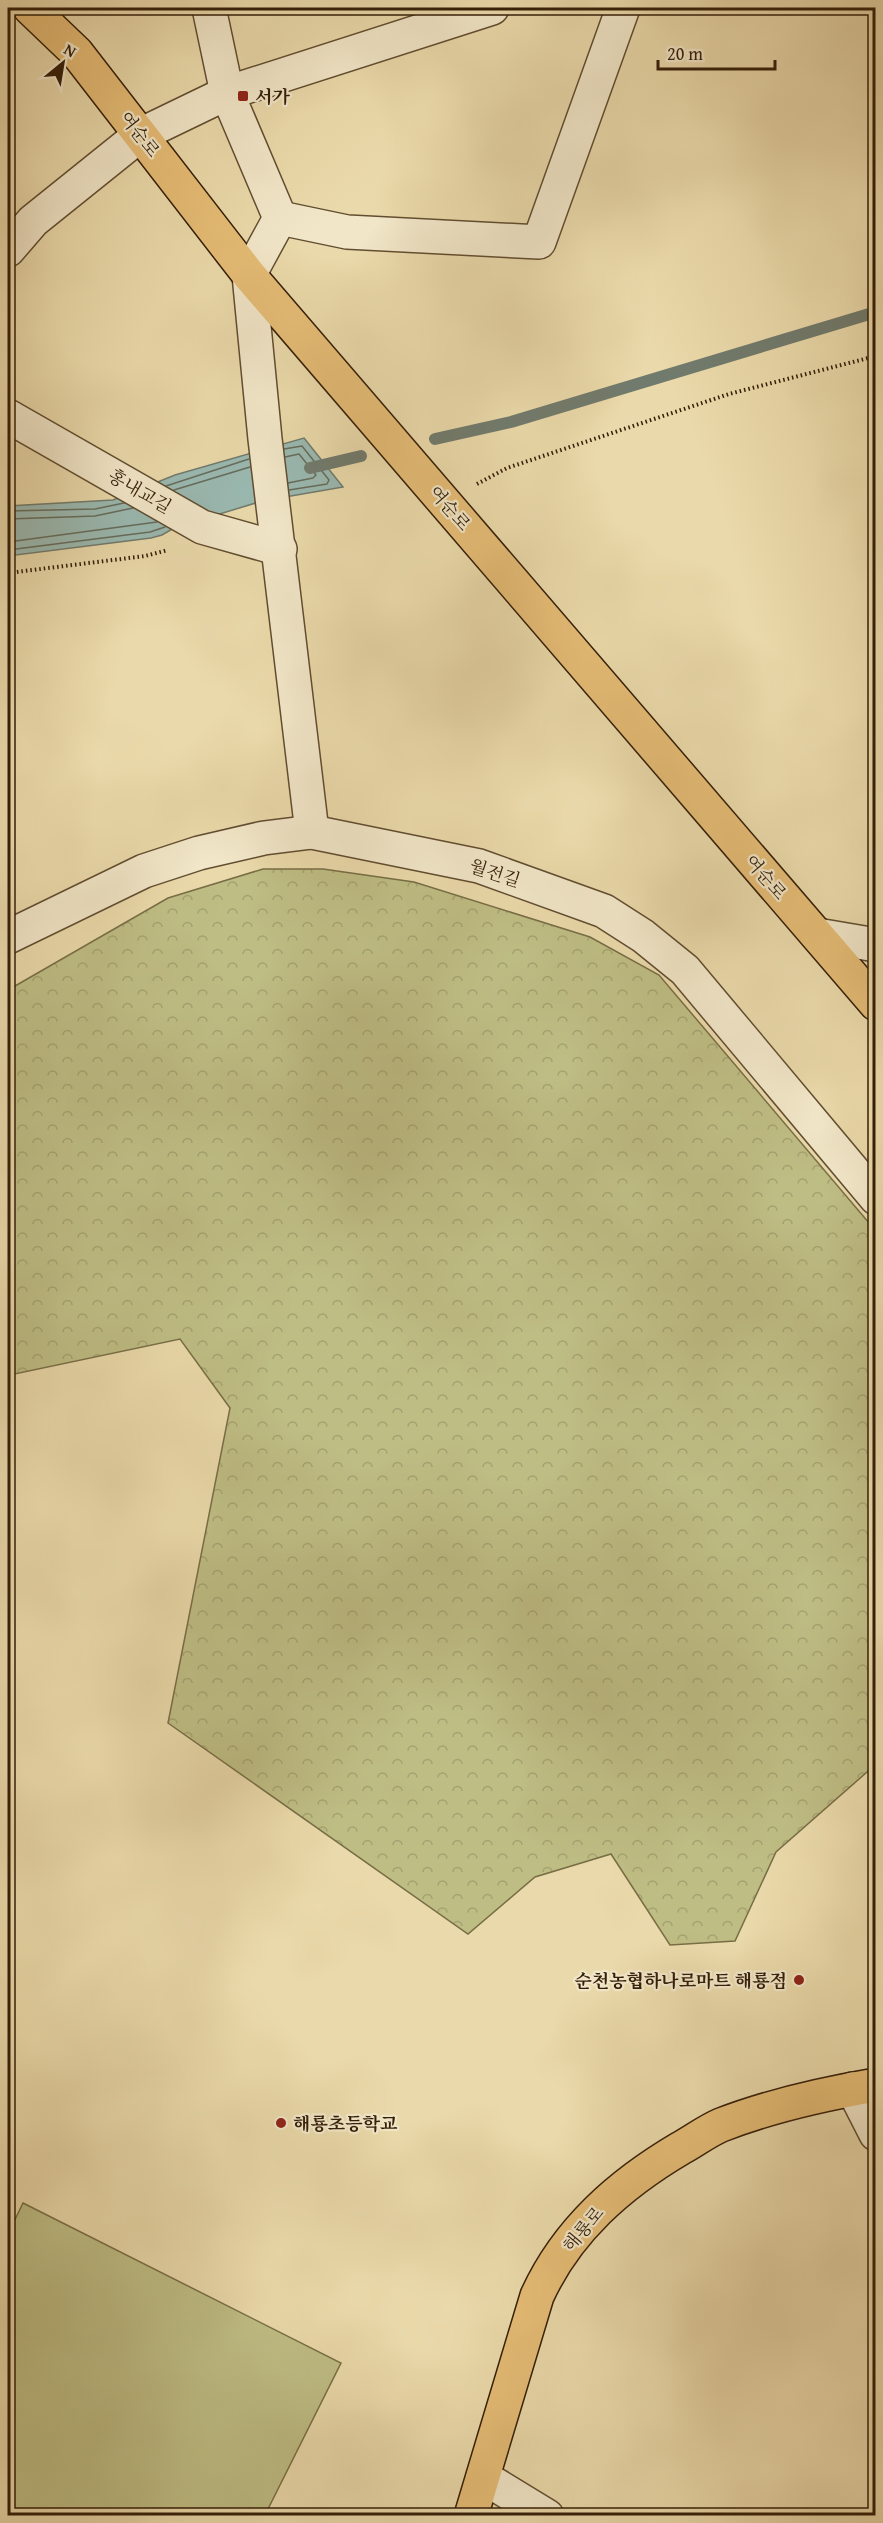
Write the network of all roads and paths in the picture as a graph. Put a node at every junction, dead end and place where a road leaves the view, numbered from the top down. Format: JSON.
{"nodes":[{"id":1,"x":30,"y":8,"type":"edge"},
{"id":2,"x":209,"y":8,"type":"edge"},
{"id":3,"x":492,"y":8,"type":"edge"},
{"id":4,"x":623,"y":8,"type":"edge"},
{"id":5,"x":227,"y":93,"type":"junction"},
{"id":6,"x":140,"y":135,"type":"junction"},
{"id":7,"x":280,"y":218,"type":"junction"},
{"id":8,"x":8,"y":250,"type":"edge"},
{"id":9,"x":249,"y":275,"type":"junction"},
{"id":10,"x":876,"y":356,"type":"edge"},
{"id":11,"x":8,"y":416,"type":"edge"},
{"id":12,"x":444,"y":502,"type":"junction"},
{"id":13,"x":207,"y":528,"type":"junction"},
{"id":14,"x":278,"y":533,"type":"junction"},
{"id":15,"x":8,"y":573,"type":"edge"},
{"id":16,"x":312,"y":832,"type":"junction"},
{"id":17,"x":817,"y":936,"type":"junction"},
{"id":18,"x":8,"y":937,"type":"edge"},
{"id":19,"x":876,"y":945,"type":"edge"},
{"id":20,"x":876,"y":1004,"type":"edge"},
{"id":21,"x":876,"y":1198,"type":"edge"},
{"id":22,"x":864,"y":2087,"type":"edge"},
{"id":23,"x":876,"y":2134,"type":"edge"},
{"id":24,"x":483,"y":2477,"type":"junction"},
{"id":25,"x":471,"y":2516,"type":"edge"},
{"id":26,"x":547,"y":2516,"type":"edge"}],
"edges":[{"from":1,"to":6,"type":"main road","name":"여순로"},
{"from":2,"to":5,"type":"street"},
{"from":3,"to":5,"type":"street"},
{"from":4,"to":7,"type":"street"},
{"from":5,"to":6,"type":"street"},
{"from":5,"to":7,"type":"street"},
{"from":6,"to":8,"type":"street"},
{"from":6,"to":9,"type":"main road","name":"여순로"},
{"from":7,"to":9,"type":"street"},
{"from":9,"to":12,"type":"main road","name":"여순로"},
{"from":9,"to":14,"type":"street"},
{"from":10,"to":12,"type":"path"},
{"from":11,"to":13,"type":"street","name":"홍내교길"},
{"from":12,"to":17,"type":"main road","name":"여순로"},
{"from":13,"to":14,"type":"street","name":"홍내교길"},
{"from":13,"to":15,"type":"path"},
{"from":14,"to":16,"type":"street"},
{"from":16,"to":18,"type":"street","name":"월전길"},
{"from":16,"to":21,"type":"street","name":"월전길"},
{"from":17,"to":19,"type":"street"},
{"from":17,"to":20,"type":"main road","name":"여순로"},
{"from":22,"to":23,"type":"street","name":"해룡로"},
{"from":22,"to":24,"type":"main road","name":"해룡로"},
{"from":24,"to":25,"type":"main road","name":"해룡로"},
{"from":24,"to":26,"type":"street"}]}
